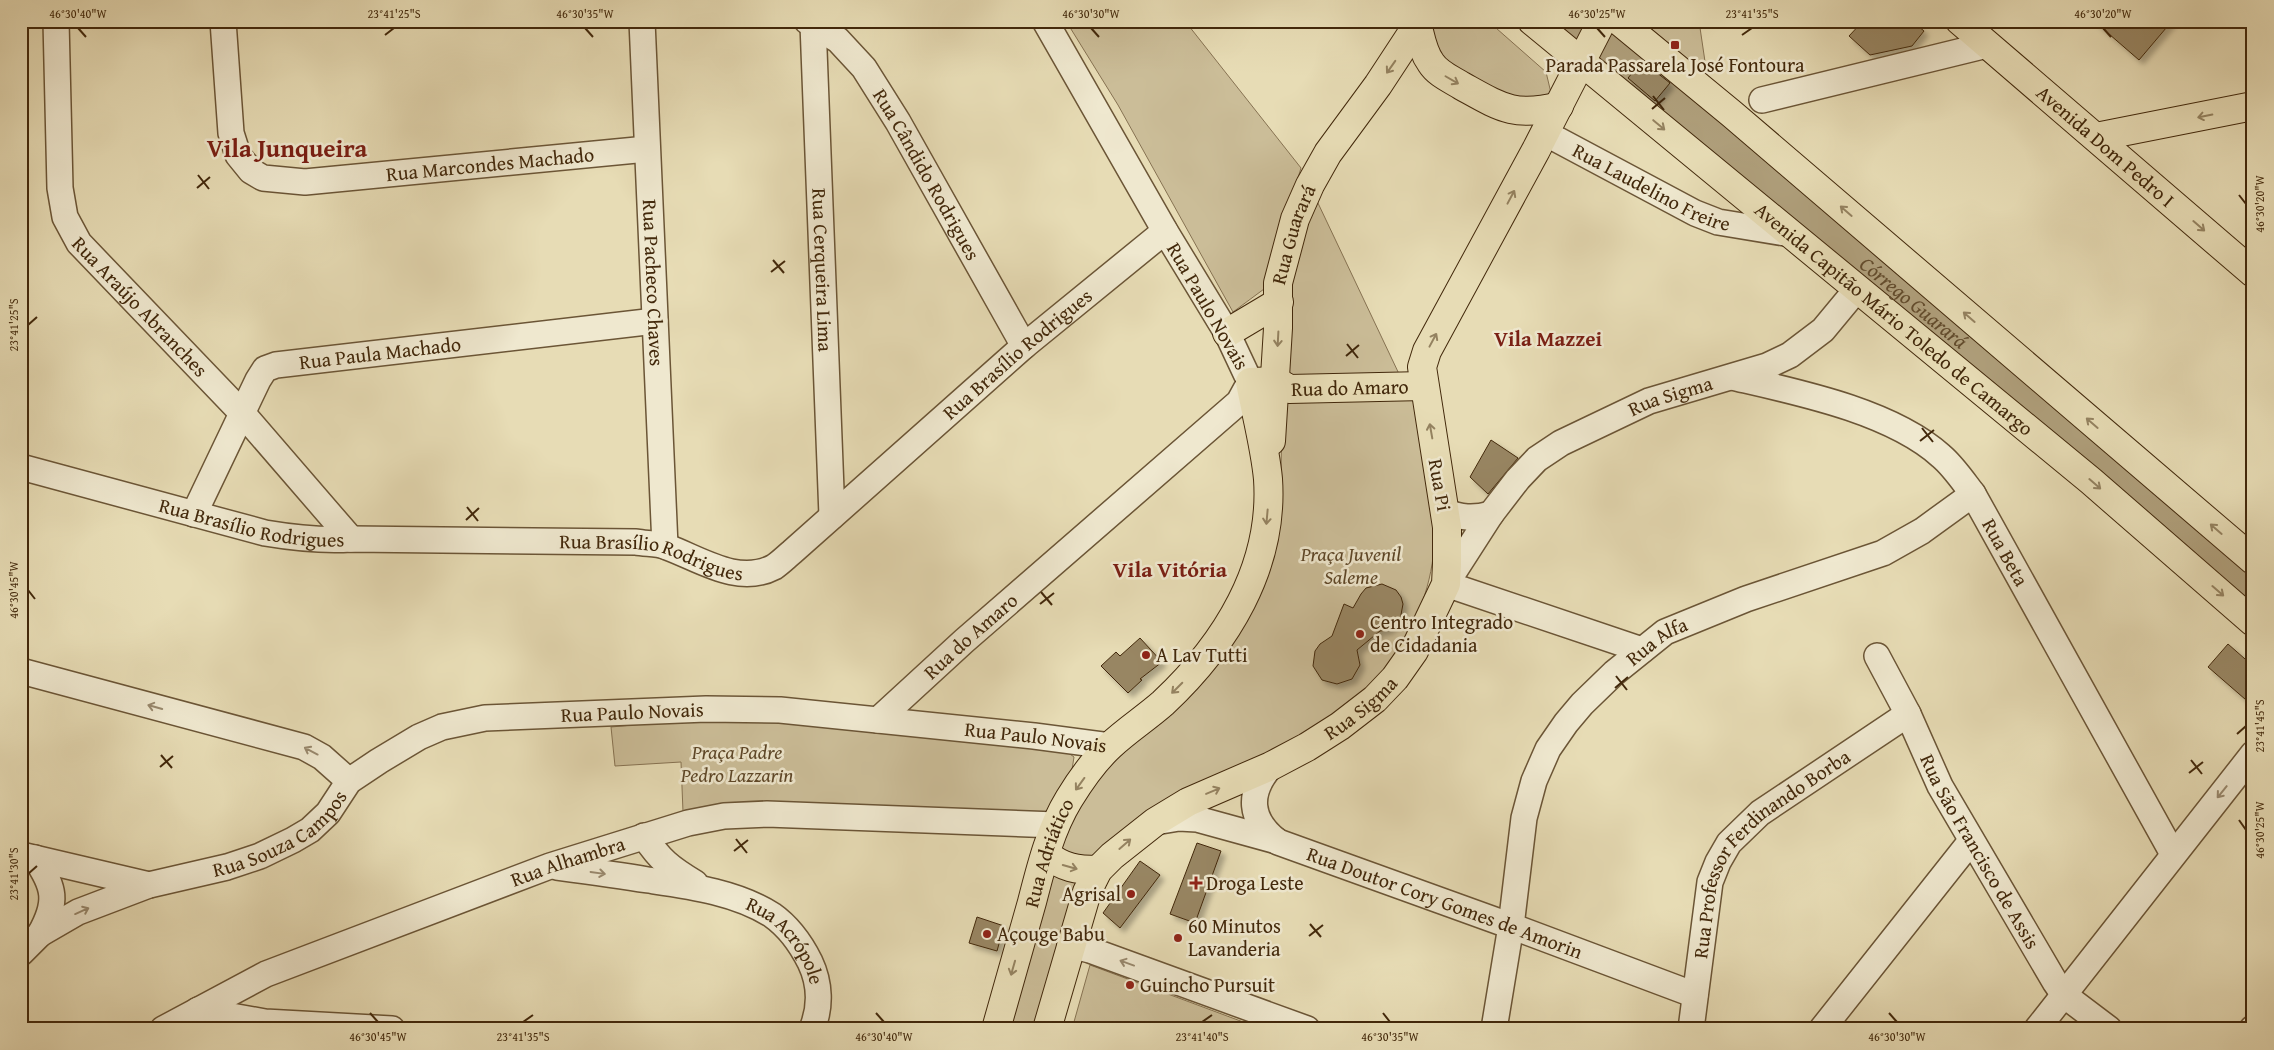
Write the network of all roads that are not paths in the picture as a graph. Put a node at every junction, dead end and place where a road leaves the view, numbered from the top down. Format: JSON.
{"nodes":[{"id":1,"x":56,"y":21,"type":"edge"},
{"id":2,"x":222,"y":21,"type":"edge"},
{"id":3,"x":642,"y":21,"type":"edge"},
{"id":4,"x":1045,"y":21,"type":"edge"},
{"id":5,"x":1532,"y":21,"type":"edge"},
{"id":6,"x":1960,"y":21,"type":"edge"},
{"id":7,"x":810,"y":23,"type":"edge"},
{"id":8,"x":1419,"y":24,"type":"edge"},
{"id":9,"x":1598,"y":36,"type":"edge"},
{"id":10,"x":1986,"y":45,"type":"junction"},
{"id":11,"x":1762,"y":100,"type":"dead end"},
{"id":12,"x":1560,"y":106,"type":"junction"},
{"id":13,"x":2253,"y":106,"type":"edge"},
{"id":14,"x":1545,"y":133,"type":"junction"},
{"id":15,"x":2096,"y":137,"type":"junction"},
{"id":16,"x":647,"y":149,"type":"junction"},
{"id":17,"x":1165,"y":231,"type":"junction"},
{"id":18,"x":1791,"y":234,"type":"junction"},
{"id":19,"x":2253,"y":273,"type":"edge"},
{"id":20,"x":1857,"y":289,"type":"junction"},
{"id":21,"x":1279,"y":302,"type":"junction"},
{"id":22,"x":655,"y":320,"type":"junction"},
{"id":23,"x":1227,"y":333,"type":"junction"},
{"id":24,"x":1024,"y":346,"type":"junction"},
{"id":25,"x":1731,"y":376,"type":"junction"},
{"id":26,"x":1263,"y":382,"type":"junction"},
{"id":27,"x":1424,"y":386,"type":"junction"},
{"id":28,"x":243,"y":414,"type":"junction"},
{"id":29,"x":21,"y":467,"type":"edge"},
{"id":30,"x":1268,"y":483,"type":"joint"},
{"id":31,"x":1972,"y":494,"type":"junction"},
{"id":32,"x":1444,"y":511,"type":"junction"},
{"id":33,"x":194,"y":514,"type":"junction"},
{"id":34,"x":1491,"y":514,"type":"junction"},
{"id":35,"x":832,"y":516,"type":"junction"},
{"id":36,"x":351,"y":539,"type":"junction"},
{"id":37,"x":665,"y":546,"type":"junction"},
{"id":38,"x":2253,"y":560,"type":"edge"},
{"id":39,"x":1446,"y":584,"type":"junction"},
{"id":40,"x":2253,"y":622,"type":"edge"},
{"id":41,"x":1642,"y":650,"type":"junction"},
{"id":42,"x":1877,"y":656,"type":"dead end"},
{"id":43,"x":21,"y":671,"type":"edge"},
{"id":44,"x":1908,"y":714,"type":"junction"},
{"id":45,"x":878,"y":720,"type":"junction"},
{"id":46,"x":1110,"y":746,"type":"junction"},
{"id":47,"x":2253,"y":754,"type":"edge"},
{"id":48,"x":1271,"y":766,"type":"junction"},
{"id":49,"x":349,"y":782,"type":"junction"},
{"id":50,"x":1155,"y":822,"type":"junction"},
{"id":51,"x":999,"y":823,"type":"junction"},
{"id":52,"x":1056,"y":825,"type":"junction"},
{"id":53,"x":644,"y":836,"type":"junction"},
{"id":54,"x":1971,"y":841,"type":"junction"},
{"id":55,"x":1278,"y":842,"type":"junction"},
{"id":56,"x":1046,"y":854,"type":"junction"},
{"id":57,"x":2173,"y":854,"type":"junction"},
{"id":58,"x":28,"y":856,"type":"edge"},
{"id":59,"x":550,"y":866,"type":"junction"},
{"id":60,"x":1098,"y":870,"type":"junction"},
{"id":61,"x":149,"y":885,"type":"junction"},
{"id":62,"x":704,"y":888,"type":"junction"},
{"id":63,"x":1511,"y":926,"type":"junction"},
{"id":64,"x":40,"y":934,"type":"junction"},
{"id":65,"x":1070,"y":945,"type":"junction"},
{"id":66,"x":21,"y":953,"type":"edge"},
{"id":67,"x":2064,"y":995,"type":"junction"},
{"id":68,"x":1695,"y":996,"type":"junction"},
{"id":69,"x":198,"y":1010,"type":"junction"},
{"id":70,"x":1294,"y":1026,"type":"edge"},
{"id":71,"x":163,"y":1029,"type":"edge"},
{"id":72,"x":392,"y":1029,"type":"edge"},
{"id":73,"x":812,"y":1029,"type":"edge"},
{"id":74,"x":996,"y":1029,"type":"edge"},
{"id":75,"x":1047,"y":1029,"type":"edge"},
{"id":76,"x":1494,"y":1029,"type":"edge"},
{"id":77,"x":1691,"y":1029,"type":"edge"},
{"id":78,"x":1822,"y":1029,"type":"edge"},
{"id":79,"x":2037,"y":1029,"type":"edge"},
{"id":80,"x":2109,"y":1029,"type":"edge"}],
"edges":[{"from":1,"to":28,"type":"street","name":"Rua Araújo Abranches"},
{"from":2,"to":16,"type":"street","name":"Rua Marcondes Machado"},
{"from":3,"to":16,"type":"street","name":"Rua Pacheco Chaves"},
{"from":4,"to":17,"type":"street","name":"Rua Paulo Novais"},
{"from":5,"to":9,"type":"main road","name":"Avenida Capitão Mário Toledo de Camargo"},
{"from":6,"to":10,"type":"main road","name":"Avenida Dom Pedro I"},
{"from":7,"to":24,"type":"street","name":"Rua Cândido Rodrigues"},
{"from":7,"to":35,"type":"street","name":"Rua Cerqueira Lima"},
{"from":8,"to":12,"type":"main road","one_way":true},
{"from":8,"to":21,"type":"main road","name":"Rua Guarará","one_way":true},
{"from":9,"to":12,"type":"main road","name":"Rua do Amaro"},
{"from":9,"to":18,"type":"main road","name":"Avenida Capitão Mário Toledo de Camargo","one_way":true},
{"from":38,"to":9,"type":"main road","name":"Avenida Capitão Mário Toledo de Camargo","one_way":true},
{"from":10,"to":11,"type":"street"},
{"from":10,"to":15,"type":"main road","name":"Avenida Dom Pedro I"},
{"from":12,"to":14,"type":"main road","name":"Rua do Amaro"},
{"from":13,"to":15,"type":"main road","one_way":true},
{"from":14,"to":18,"type":"street","name":"Rua Laudelino Freire"},
{"from":27,"to":14,"type":"main road","name":"Rua do Amaro","one_way":true},
{"from":15,"to":19,"type":"main road","name":"Avenida Dom Pedro I","one_way":true},
{"from":16,"to":22,"type":"street","name":"Rua Pacheco Chaves"},
{"from":17,"to":23,"type":"street","name":"Rua Paulo Novais"},
{"from":17,"to":24,"type":"street","name":"Rua Brasílio Rodrigues"},
{"from":18,"to":20,"type":"main road","name":"Avenida Capitão Mário Toledo de Camargo"},
{"from":20,"to":25,"type":"street","name":"Rua Sigma"},
{"from":20,"to":40,"type":"main road","name":"Avenida Capitão Mário Toledo de Camargo","one_way":true},
{"from":21,"to":23,"type":"main road"},
{"from":21,"to":26,"type":"main road","name":"Rua Guarará","one_way":true},
{"from":22,"to":28,"type":"street","name":"Rua Paula Machado"},
{"from":22,"to":37,"type":"street","name":"Rua Pacheco Chaves"},
{"from":23,"to":26,"type":"street","name":"Rua Paulo Novais"},
{"from":24,"to":35,"type":"street","name":"Rua Brasílio Rodrigues"},
{"from":25,"to":31,"type":"street","name":"Rua Beta"},
{"from":25,"to":34,"type":"street","name":"Rua Sigma"},
{"from":26,"to":27,"type":"main road","name":"Rua do Amaro"},
{"from":26,"to":30,"type":"main road","name":"Rua Guarará"},
{"from":26,"to":45,"type":"street","name":"Rua do Amaro"},
{"from":32,"to":27,"type":"main road","name":"Rua Pi","one_way":true},
{"from":28,"to":33,"type":"street","name":"Rua Paula Machado"},
{"from":28,"to":36,"type":"street","name":"Rua Araújo Abranches"},
{"from":29,"to":33,"type":"street","name":"Rua Brasílio Rodrigues"},
{"from":30,"to":46,"type":"main road","name":"Rua Paulo Novais","one_way":true},
{"from":31,"to":41,"type":"street","name":"Rua Alfa"},
{"from":31,"to":57,"type":"street","name":"Rua Beta"},
{"from":32,"to":34,"type":"street"},
{"from":32,"to":39,"type":"main road","name":"Rua Pi"},
{"from":33,"to":36,"type":"street","name":"Rua Brasílio Rodrigues"},
{"from":34,"to":39,"type":"street","name":"Rua Sigma"},
{"from":35,"to":37,"type":"street","name":"Rua Brasílio Rodrigues"},
{"from":36,"to":37,"type":"street","name":"Rua Brasílio Rodrigues"},
{"from":39,"to":41,"type":"street"},
{"from":39,"to":48,"type":"main road","name":"Rua Sigma"},
{"from":41,"to":63,"type":"street","name":"Rua Alfa"},
{"from":42,"to":44,"type":"street","name":"Rua São Francisco de Assis"},
{"from":49,"to":43,"type":"street","name":"Rua Souza Campos","one_way":true},
{"from":44,"to":54,"type":"street","name":"Rua São Francisco de Assis"},
{"from":44,"to":68,"type":"street","name":"Rua Professor Ferdinando Borba"},
{"from":45,"to":46,"type":"street","name":"Rua Paulo Novais"},
{"from":45,"to":49,"type":"street","name":"Rua Paulo Novais"},
{"from":46,"to":52,"type":"main road","name":"Rua Adriático","one_way":true},
{"from":47,"to":57,"type":"street","one_way":true},
{"from":50,"to":48,"type":"main road","name":"Rua Sigma","one_way":true},
{"from":48,"to":55,"type":"street","name":"Rua Doutor Cory Gomes de Amorin"},
{"from":49,"to":61,"type":"street","name":"Rua Souza Campos"},
{"from":50,"to":55,"type":"street"},
{"from":60,"to":50,"type":"main road","one_way":true},
{"from":51,"to":52,"type":"street","name":"Rua Alhambra"},
{"from":51,"to":53,"type":"street","name":"Rua Alhambra"},
{"from":51,"to":56,"type":"street","name":"Rua Alhambra"},
{"from":52,"to":56,"type":"main road","name":"Rua Adriático"},
{"from":53,"to":59,"type":"street","name":"Rua Alhambra"},
{"from":53,"to":62,"type":"street","name":"Rua Acrópole"},
{"from":54,"to":67,"type":"street","name":"Rua São Francisco de Assis"},
{"from":54,"to":78,"type":"street"},
{"from":55,"to":63,"type":"street","name":"Rua Doutor Cory Gomes de Amorin"},
{"from":56,"to":60,"type":"main road","one_way":true},
{"from":56,"to":74,"type":"main road","name":"Rua Adriático","one_way":true},
{"from":57,"to":67,"type":"street"},
{"from":58,"to":61,"type":"street"},
{"from":58,"to":64,"type":"street"},
{"from":59,"to":62,"type":"street","name":"Rua Acrópole","one_way":true},
{"from":59,"to":69,"type":"street","name":"Rua Alhambra"},
{"from":60,"to":65,"type":"main road"},
{"from":64,"to":61,"type":"street","name":"Rua Souza Campos","one_way":true},
{"from":62,"to":73,"type":"street","name":"Rua Acrópole"},
{"from":63,"to":68,"type":"street","name":"Rua Doutor Cory Gomes de Amorin"},
{"from":63,"to":76,"type":"street","name":"Rua Alfa"},
{"from":64,"to":66,"type":"street","name":"Rua Souza Campos"},
{"from":70,"to":65,"type":"street","one_way":true},
{"from":65,"to":75,"type":"main road"},
{"from":67,"to":79,"type":"street"},
{"from":67,"to":80,"type":"street","name":"Rua São Francisco de Assis"},
{"from":68,"to":77,"type":"street","name":"Rua Professor Ferdinando Borba"},
{"from":69,"to":71,"type":"street","name":"Rua Alhambra"},
{"from":69,"to":72,"type":"street"}]}
